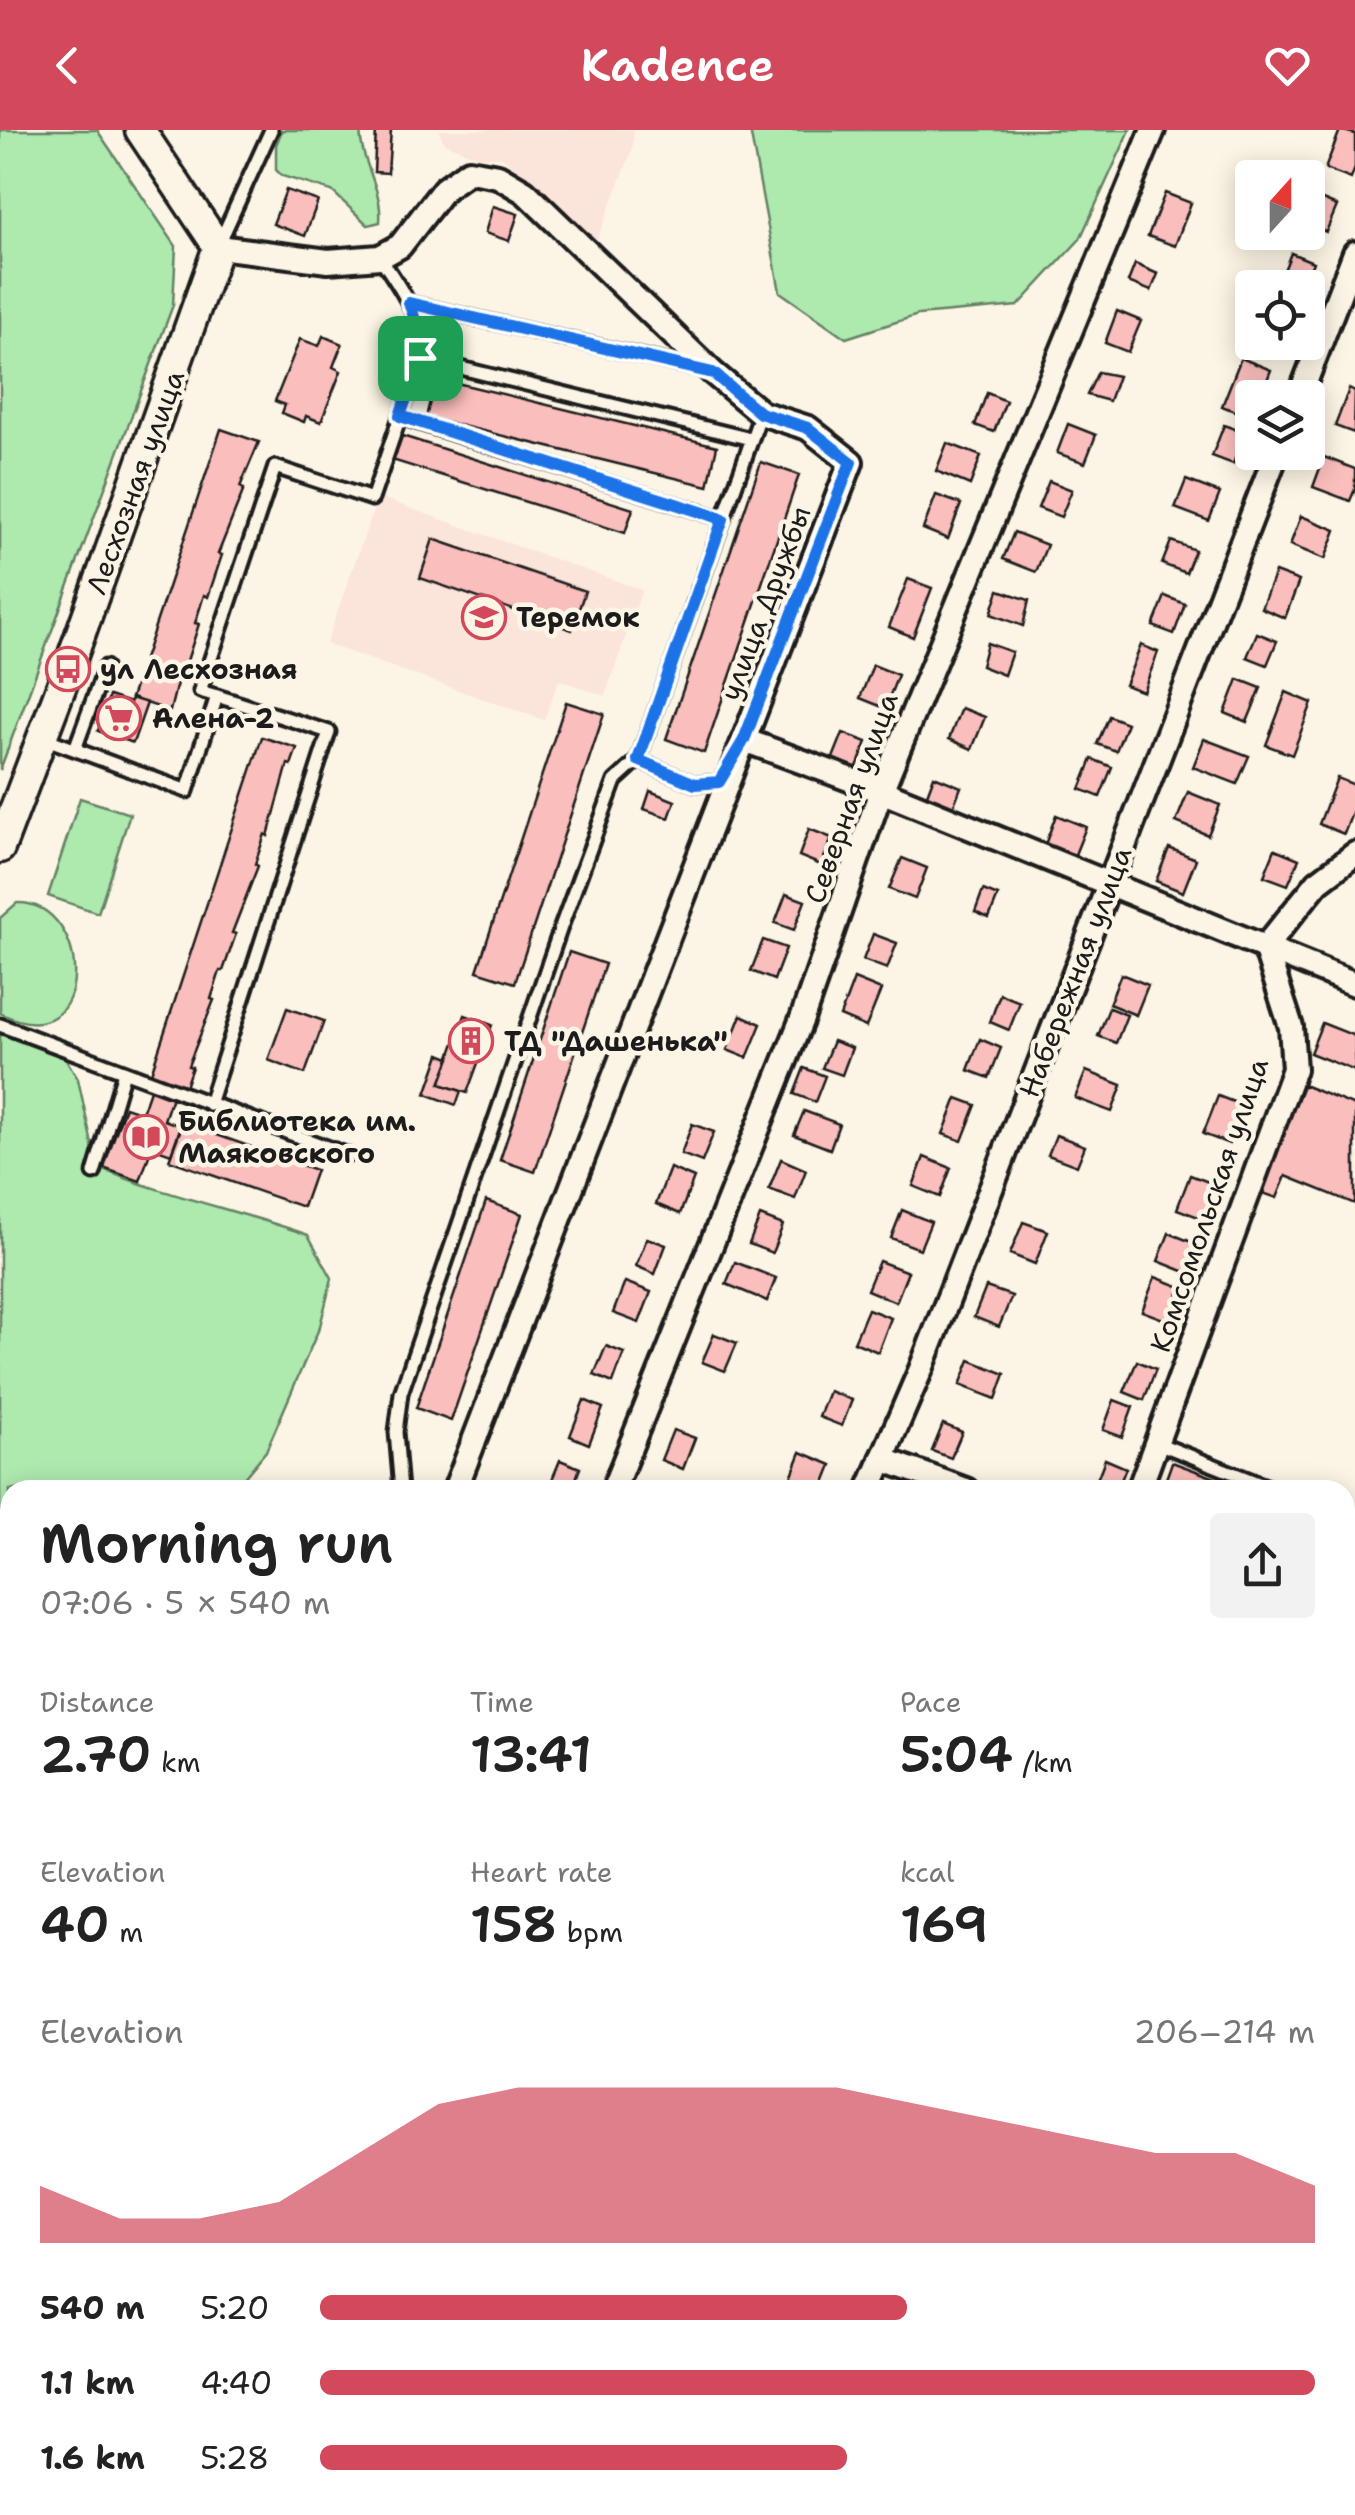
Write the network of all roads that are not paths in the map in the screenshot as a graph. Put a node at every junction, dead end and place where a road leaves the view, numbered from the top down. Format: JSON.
{"nodes":[{"id":1,"x":140,"y":130,"type":"edge"},
{"id":2,"x":271,"y":130,"type":"edge"},
{"id":3,"x":1153,"y":130,"type":"edge"},
{"id":4,"x":218,"y":247,"type":"junction"},
{"id":5,"x":1355,"y":253,"type":"edge"},
{"id":6,"x":380,"y":257,"type":"junction"},
{"id":7,"x":409,"y":303,"type":"junction"},
{"id":8,"x":420,"y":358,"type":"junction"},
{"id":9,"x":713,"y":373,"type":"junction"},
{"id":10,"x":1306,"y":380,"type":"edge"},
{"id":11,"x":760,"y":413,"type":"junction"},
{"id":12,"x":400,"y":416,"type":"junction"},
{"id":13,"x":751,"y":439,"type":"junction"},
{"id":14,"x":1271,"y":470,"type":"edge"},
{"id":15,"x":723,"y":519,"type":"junction"},
{"id":16,"x":105,"y":667,"type":"dead end"},
{"id":17,"x":217,"y":696,"type":"junction"},
{"id":18,"x":42,"y":737,"type":"junction"},
{"id":19,"x":744,"y":740,"type":"junction"},
{"id":20,"x":74,"y":748,"type":"junction"},
{"id":21,"x":638,"y":760,"type":"junction"},
{"id":22,"x":881,"y":791,"type":"junction"},
{"id":23,"x":0,"y":848,"type":"edge"},
{"id":24,"x":1355,"y":854,"type":"edge"},
{"id":25,"x":1109,"y":885,"type":"junction"},
{"id":26,"x":1265,"y":947,"type":"junction"},
{"id":27,"x":1355,"y":984,"type":"edge"},
{"id":28,"x":0,"y":1024,"type":"edge"},
{"id":29,"x":124,"y":1072,"type":"junction"},
{"id":30,"x":209,"y":1104,"type":"junction"},
{"id":31,"x":348,"y":1155,"type":"dead end"},
{"id":32,"x":94,"y":1173,"type":"dead end"},
{"id":33,"x":1156,"y":1442,"type":"junction"},
{"id":34,"x":882,"y":1459,"type":"junction"},
{"id":35,"x":400,"y":1480,"type":"edge"},
{"id":36,"x":459,"y":1480,"type":"edge"},
{"id":37,"x":617,"y":1480,"type":"edge"},
{"id":38,"x":873,"y":1480,"type":"edge"},
{"id":39,"x":939,"y":1480,"type":"edge"},
{"id":40,"x":1143,"y":1480,"type":"edge"},
{"id":41,"x":1251,"y":1480,"type":"edge"}],
"edges":[{"from":1,"to":4,"type":"street"},
{"from":2,"to":4,"type":"lane"},
{"from":3,"to":22,"type":"street","name":"Северная улица"},
{"from":4,"to":6,"type":"street"},
{"from":4,"to":18,"type":"street","name":"Лесхозная улица"},
{"from":5,"to":10,"type":"street"},
{"from":6,"to":7,"type":"lane"},
{"from":6,"to":9,"type":"street","name":"улица Дружбы"},
{"from":7,"to":8,"type":"lane"},
{"from":7,"to":9,"type":"lane"},
{"from":8,"to":12,"type":"lane"},
{"from":8,"to":13,"type":"lane"},
{"from":9,"to":11,"type":"street","name":"улица Дружбы"},
{"from":11,"to":13,"type":"lane"},
{"from":11,"to":19,"type":"street","name":"улица Дружбы"},
{"from":12,"to":15,"type":"lane"},
{"from":12,"to":17,"type":"lane"},
{"from":13,"to":15,"type":"lane"},
{"from":14,"to":25,"type":"street","name":"Набережная улица"},
{"from":15,"to":21,"type":"lane"},
{"from":16,"to":20,"type":"lane"},
{"from":17,"to":20,"type":"lane"},
{"from":17,"to":30,"type":"lane"},
{"from":18,"to":20,"type":"lane"},
{"from":18,"to":23,"type":"street","name":"Лесхозная улица"},
{"from":19,"to":21,"type":"lane"},
{"from":19,"to":22,"type":"street"},
{"from":19,"to":36,"type":"street","name":"улица Дружбы"},
{"from":21,"to":35,"type":"lane"},
{"from":22,"to":25,"type":"street"},
{"from":22,"to":37,"type":"street","name":"Северная улица"},
{"from":24,"to":26,"type":"street"},
{"from":25,"to":26,"type":"street"},
{"from":25,"to":34,"type":"street","name":"Набережная улица"},
{"from":26,"to":27,"type":"street"},
{"from":26,"to":33,"type":"street","name":"Комсомольская улица"},
{"from":28,"to":29,"type":"lane"},
{"from":29,"to":30,"type":"lane"},
{"from":29,"to":32,"type":"lane"},
{"from":30,"to":31,"type":"lane"},
{"from":33,"to":40,"type":"street","name":"Комсомольская улица"},
{"from":33,"to":41,"type":"lane"},
{"from":34,"to":38,"type":"street","name":"Набережная улица"},
{"from":34,"to":39,"type":"street"}]}
